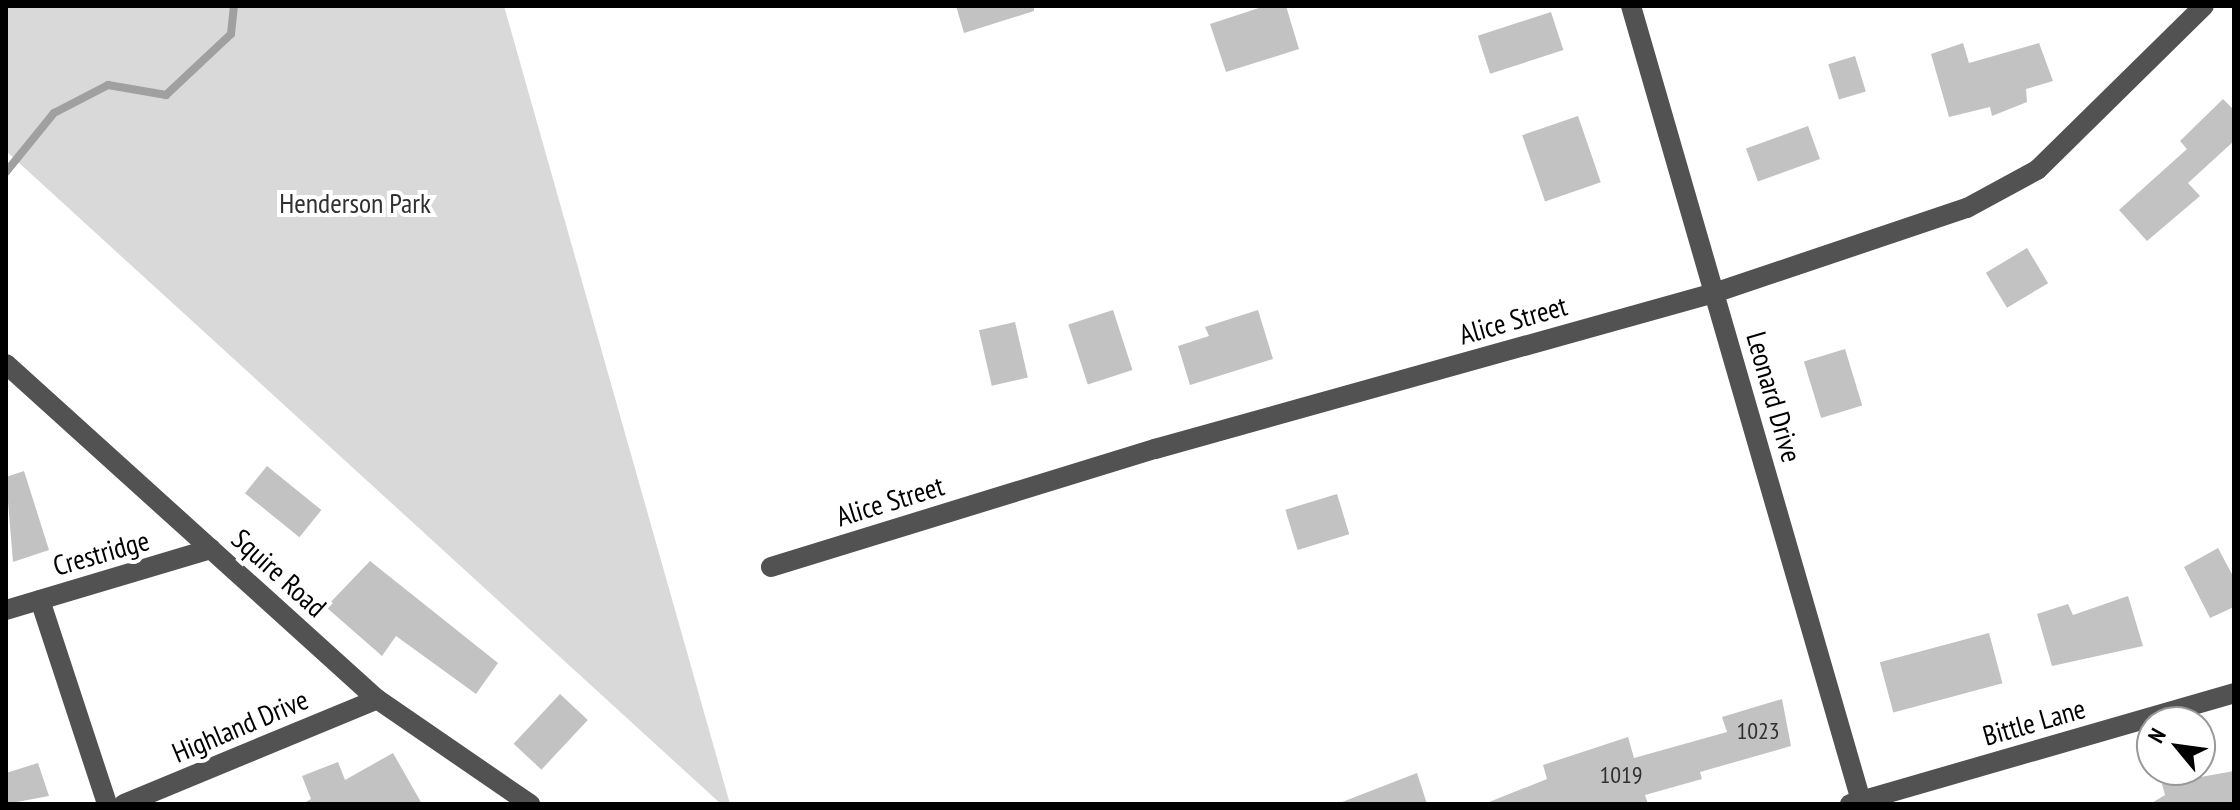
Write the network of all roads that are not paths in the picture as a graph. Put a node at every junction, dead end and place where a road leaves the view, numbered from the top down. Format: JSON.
{"nodes":[{"id":1,"x":1631,"y":6,"type":"edge"},
{"id":2,"x":2204,"y":6,"type":"edge"},
{"id":3,"x":1714,"y":293,"type":"junction"},
{"id":4,"x":6,"y":364,"type":"edge"},
{"id":5,"x":211,"y":549,"type":"junction"},
{"id":6,"x":771,"y":567,"type":"dead end"},
{"id":7,"x":40,"y":600,"type":"junction"},
{"id":8,"x":6,"y":610,"type":"edge"},
{"id":9,"x":2234,"y":693,"type":"edge"},
{"id":10,"x":377,"y":699,"type":"junction"},
{"id":11,"x":1858,"y":803,"type":"edge"},
{"id":12,"x":107,"y":804,"type":"edge"},
{"id":13,"x":124,"y":804,"type":"edge"},
{"id":14,"x":530,"y":804,"type":"edge"}],
"edges":[{"from":1,"to":3,"type":"street","name":"Leonard Drive"},
{"from":2,"to":3,"type":"street","name":"Alice Street"},
{"from":3,"to":6,"type":"street","name":"Alice Street"},
{"from":3,"to":11,"type":"street","name":"Leonard Drive"},
{"from":4,"to":5,"type":"street","name":"Squire Road"},
{"from":5,"to":7,"type":"street","name":"Crestridge"},
{"from":5,"to":10,"type":"street","name":"Squire Road"},
{"from":7,"to":8,"type":"street","name":"Crestridge"},
{"from":7,"to":12,"type":"street"},
{"from":9,"to":11,"type":"street","name":"Bittle Lane"},
{"from":10,"to":13,"type":"street","name":"Highland Drive"},
{"from":10,"to":14,"type":"street","name":"Squire Road"}]}
